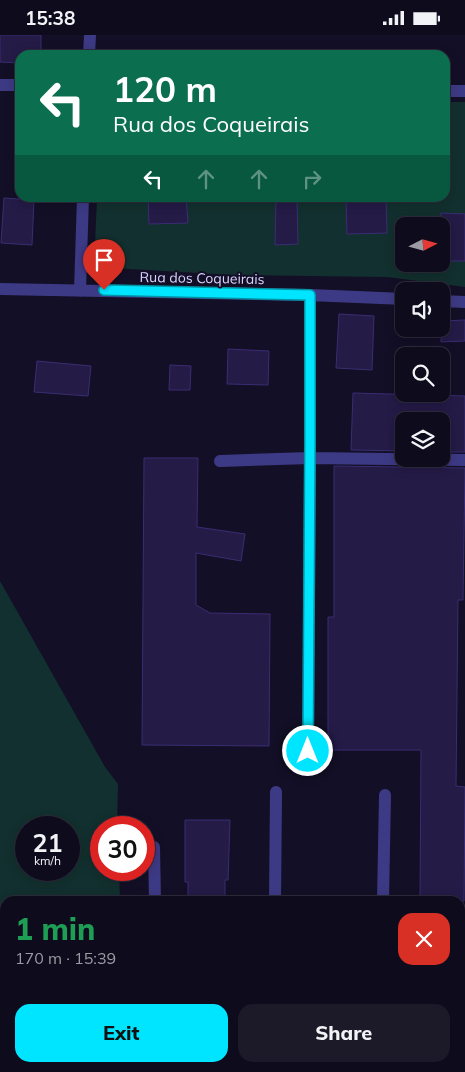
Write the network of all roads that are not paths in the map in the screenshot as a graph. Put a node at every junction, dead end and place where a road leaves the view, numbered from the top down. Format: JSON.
{"nodes":[{"id":1,"x":90,"y":35,"type":"edge"},
{"id":2,"x":89,"y":50,"type":"edge"},
{"id":3,"x":0,"y":85,"type":"edge"},
{"id":4,"x":15,"y":85,"type":"edge"},
{"id":5,"x":450,"y":91,"type":"edge"},
{"id":6,"x":465,"y":91,"type":"edge"},
{"id":7,"x":83,"y":202,"type":"edge"},
{"id":8,"x":0,"y":289,"type":"edge"},
{"id":9,"x":80,"y":291,"type":"junction"},
{"id":10,"x":310,"y":295,"type":"junction"},
{"id":11,"x":395,"y":299,"type":"edge"},
{"id":12,"x":450,"y":301,"type":"edge"},
{"id":13,"x":465,"y":302,"type":"edge"},
{"id":14,"x":310,"y":458,"type":"junction"},
{"id":15,"x":465,"y":460,"type":"edge"},
{"id":16,"x":220,"y":461,"type":"dead end"},
{"id":17,"x":308,"y":751,"type":"dead end"},
{"id":18,"x":276,"y":792,"type":"dead end"},
{"id":19,"x":385,"y":795,"type":"dead end"},
{"id":20,"x":155,"y":881,"type":"edge"},
{"id":21,"x":155,"y":896,"type":"edge"},
{"id":22,"x":274,"y":896,"type":"edge"},
{"id":23,"x":383,"y":896,"type":"edge"}],
"edges":[{"from":1,"to":2,"type":"street"},
{"from":3,"to":4,"type":"street"},
{"from":5,"to":6,"type":"street"},
{"from":7,"to":9,"type":"street"},
{"from":8,"to":9,"type":"street","name":"Rua dos Coqueirais"},
{"from":9,"to":10,"type":"street","name":"Rua dos Coqueirais"},
{"from":10,"to":11,"type":"street","name":"Rua dos Coqueirais"},
{"from":10,"to":14,"type":"street"},
{"from":12,"to":13,"type":"street"},
{"from":14,"to":15,"type":"street"},
{"from":14,"to":16,"type":"street"},
{"from":14,"to":17,"type":"street"},
{"from":18,"to":22,"type":"street"},
{"from":19,"to":23,"type":"street"},
{"from":20,"to":21,"type":"street"}]}
